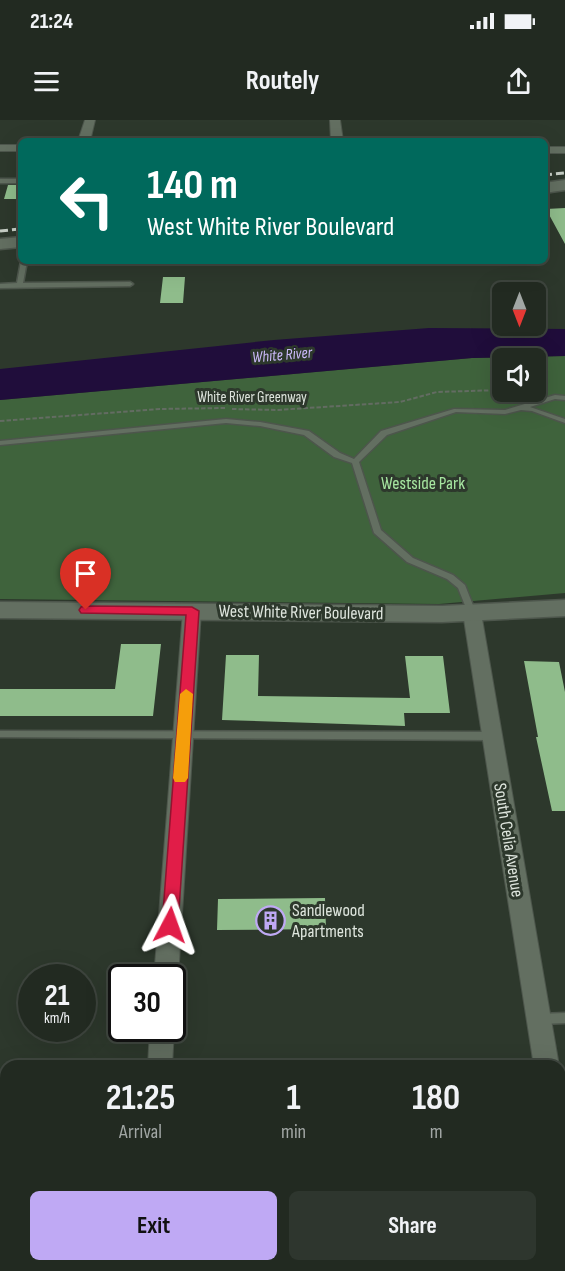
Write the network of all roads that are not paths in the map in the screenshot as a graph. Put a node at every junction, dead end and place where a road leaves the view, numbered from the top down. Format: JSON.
{"nodes":[{"id":1,"x":90,"y":120,"type":"edge"},
{"id":2,"x":335,"y":120,"type":"edge"},
{"id":3,"x":85,"y":138,"type":"edge"},
{"id":4,"x":337,"y":138,"type":"edge"},
{"id":5,"x":0,"y":148,"type":"edge"},
{"id":6,"x":18,"y":148,"type":"edge"},
{"id":7,"x":548,"y":150,"type":"edge"},
{"id":8,"x":565,"y":150,"type":"edge"},
{"id":9,"x":0,"y":181,"type":"edge"},
{"id":10,"x":18,"y":181,"type":"edge"},
{"id":11,"x":565,"y":186,"type":"edge"},
{"id":12,"x":548,"y":188,"type":"edge"},
{"id":13,"x":18,"y":242,"type":"edge"},
{"id":14,"x":0,"y":244,"type":"edge"},
{"id":15,"x":24,"y":264,"type":"edge"},
{"id":16,"x":130,"y":284,"type":"dead end"},
{"id":17,"x":20,"y":285,"type":"junction"},
{"id":18,"x":0,"y":286,"type":"edge"},
{"id":19,"x":565,"y":398,"type":"edge"},
{"id":20,"x":518,"y":408,"type":"junction"},
{"id":21,"x":565,"y":421,"type":"edge"},
{"id":22,"x":0,"y":443,"type":"edge"},
{"id":23,"x":355,"y":462,"type":"junction"},
{"id":24,"x":565,"y":608,"type":"edge"},
{"id":25,"x":0,"y":610,"type":"edge"},
{"id":26,"x":192,"y":611,"type":"junction"},
{"id":27,"x":472,"y":613,"type":"junction"},
{"id":28,"x":0,"y":734,"type":"edge"},
{"id":29,"x":183,"y":734,"type":"junction"},
{"id":30,"x":492,"y":736,"type":"junction"},
{"id":31,"x":167,"y":964,"type":"edge"},
{"id":32,"x":565,"y":1018,"type":"edge"},
{"id":33,"x":539,"y":1019,"type":"junction"},
{"id":34,"x":161,"y":1042,"type":"edge"},
{"id":35,"x":160,"y":1060,"type":"edge"},
{"id":36,"x":546,"y":1060,"type":"edge"}],
"edges":[{"from":1,"to":3,"type":"street"},
{"from":2,"to":4,"type":"street"},
{"from":5,"to":6,"type":"street"},
{"from":7,"to":8,"type":"street"},
{"from":9,"to":10,"type":"lane"},
{"from":11,"to":12,"type":"main road"},
{"from":13,"to":14,"type":"main road"},
{"from":15,"to":17,"type":"lane"},
{"from":16,"to":17,"type":"lane"},
{"from":17,"to":18,"type":"lane"},
{"from":19,"to":20,"type":"lane"},
{"from":20,"to":21,"type":"lane"},
{"from":20,"to":23,"type":"lane"},
{"from":22,"to":23,"type":"lane"},
{"from":23,"to":27,"type":"lane"},
{"from":24,"to":27,"type":"street","name":"West White River Boulevard"},
{"from":25,"to":26,"type":"street","name":"West White River Boulevard"},
{"from":26,"to":27,"type":"street","name":"West White River Boulevard"},
{"from":26,"to":29,"type":"street"},
{"from":27,"to":30,"type":"street","name":"South Celia Avenue"},
{"from":28,"to":29,"type":"lane"},
{"from":29,"to":30,"type":"lane"},
{"from":29,"to":31,"type":"street"},
{"from":30,"to":33,"type":"street","name":"South Celia Avenue"},
{"from":32,"to":33,"type":"lane"},
{"from":33,"to":36,"type":"street","name":"South Celia Avenue"},
{"from":34,"to":35,"type":"street"}]}
